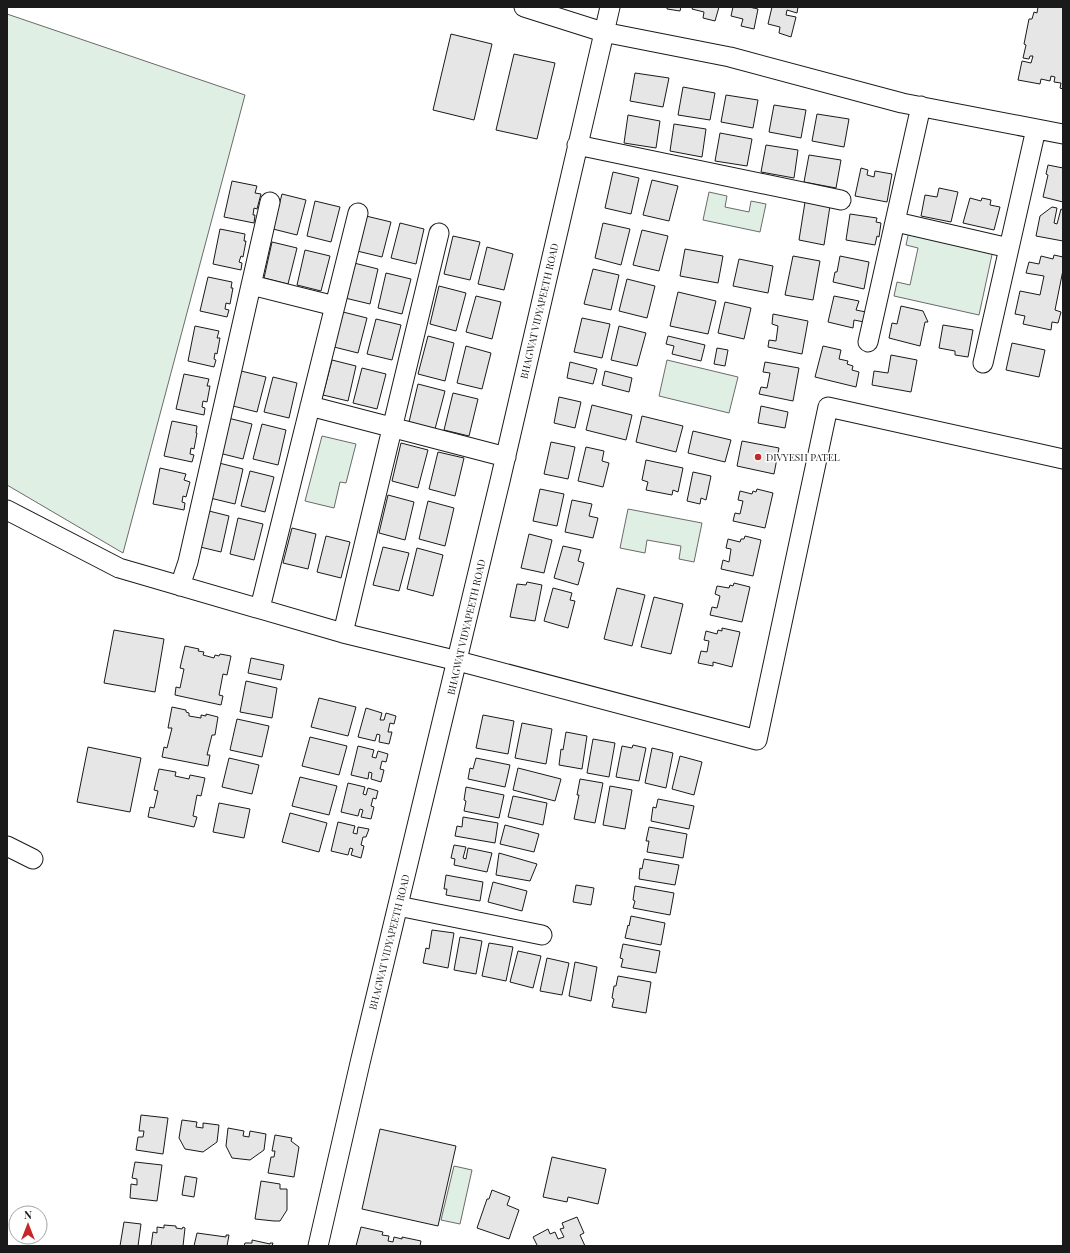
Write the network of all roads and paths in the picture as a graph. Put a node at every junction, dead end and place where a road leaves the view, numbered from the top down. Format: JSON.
{"nodes":[{"id":1,"x":524,"y":7,"type":"edge"},
{"id":2,"x":610,"y":7,"type":"edge"},
{"id":3,"x":604,"y":32,"type":"junction"},
{"id":4,"x":921,"y":106,"type":"junction"},
{"id":5,"x":1036,"y":129,"type":"junction"},
{"id":6,"x":1063,"y":134,"type":"edge"},
{"id":7,"x":577,"y":145,"type":"junction"},
{"id":8,"x":841,"y":200,"type":"dead end"},
{"id":9,"x":270,"y":202,"type":"dead end"},
{"id":10,"x":358,"y":213,"type":"dead end"},
{"id":11,"x":896,"y":222,"type":"junction"},
{"id":12,"x":439,"y":233,"type":"dead end"},
{"id":13,"x":1009,"y":248,"type":"junction"},
{"id":14,"x":251,"y":285,"type":"junction"},
{"id":15,"x":335,"y":306,"type":"junction"},
{"id":16,"x":868,"y":342,"type":"dead end"},
{"id":17,"x":983,"y":363,"type":"dead end"},
{"id":18,"x":310,"y":406,"type":"junction"},
{"id":19,"x":392,"y":427,"type":"junction"},
{"id":20,"x":506,"y":457,"type":"junction"},
{"id":21,"x":1063,"y":459,"type":"edge"},
{"id":22,"x":7,"y":510,"type":"edge"},
{"id":23,"x":180,"y":586,"type":"junction"},
{"id":24,"x":260,"y":608,"type":"junction"},
{"id":25,"x":343,"y":633,"type":"junction"},
{"id":26,"x":458,"y":661,"type":"junction"},
{"id":27,"x":7,"y":846,"type":"edge"},
{"id":28,"x":33,"y":859,"type":"dead end"},
{"id":29,"x":398,"y":906,"type":"junction"},
{"id":30,"x":542,"y":935,"type":"dead end"},
{"id":31,"x":318,"y":1246,"type":"edge"}],
"edges":[{"from":1,"to":3,"type":"street"},
{"from":2,"to":3,"type":"street","name":"BHAGWAT VIDYAPEETH ROAD"},
{"from":3,"to":4,"type":"street"},
{"from":3,"to":7,"type":"street","name":"BHAGWAT VIDYAPEETH ROAD"},
{"from":4,"to":5,"type":"street"},
{"from":4,"to":11,"type":"street"},
{"from":5,"to":6,"type":"street"},
{"from":5,"to":13,"type":"street"},
{"from":7,"to":8,"type":"street"},
{"from":7,"to":20,"type":"street","name":"BHAGWAT VIDYAPEETH ROAD"},
{"from":9,"to":14,"type":"street"},
{"from":10,"to":15,"type":"street"},
{"from":11,"to":13,"type":"street"},
{"from":11,"to":16,"type":"street"},
{"from":12,"to":19,"type":"street"},
{"from":13,"to":17,"type":"street"},
{"from":14,"to":15,"type":"street"},
{"from":14,"to":23,"type":"street"},
{"from":15,"to":18,"type":"street"},
{"from":18,"to":19,"type":"street"},
{"from":18,"to":24,"type":"street"},
{"from":19,"to":20,"type":"street"},
{"from":19,"to":25,"type":"street"},
{"from":20,"to":26,"type":"street","name":"BHAGWAT VIDYAPEETH ROAD"},
{"from":21,"to":26,"type":"street"},
{"from":22,"to":23,"type":"street"},
{"from":23,"to":24,"type":"street"},
{"from":24,"to":25,"type":"street"},
{"from":25,"to":26,"type":"street"},
{"from":26,"to":29,"type":"street","name":"BHAGWAT VIDYAPEETH ROAD"},
{"from":27,"to":28,"type":"street"},
{"from":29,"to":30,"type":"street"},
{"from":29,"to":31,"type":"street","name":"BHAGWAT VIDYAPEETH ROAD"}]}
